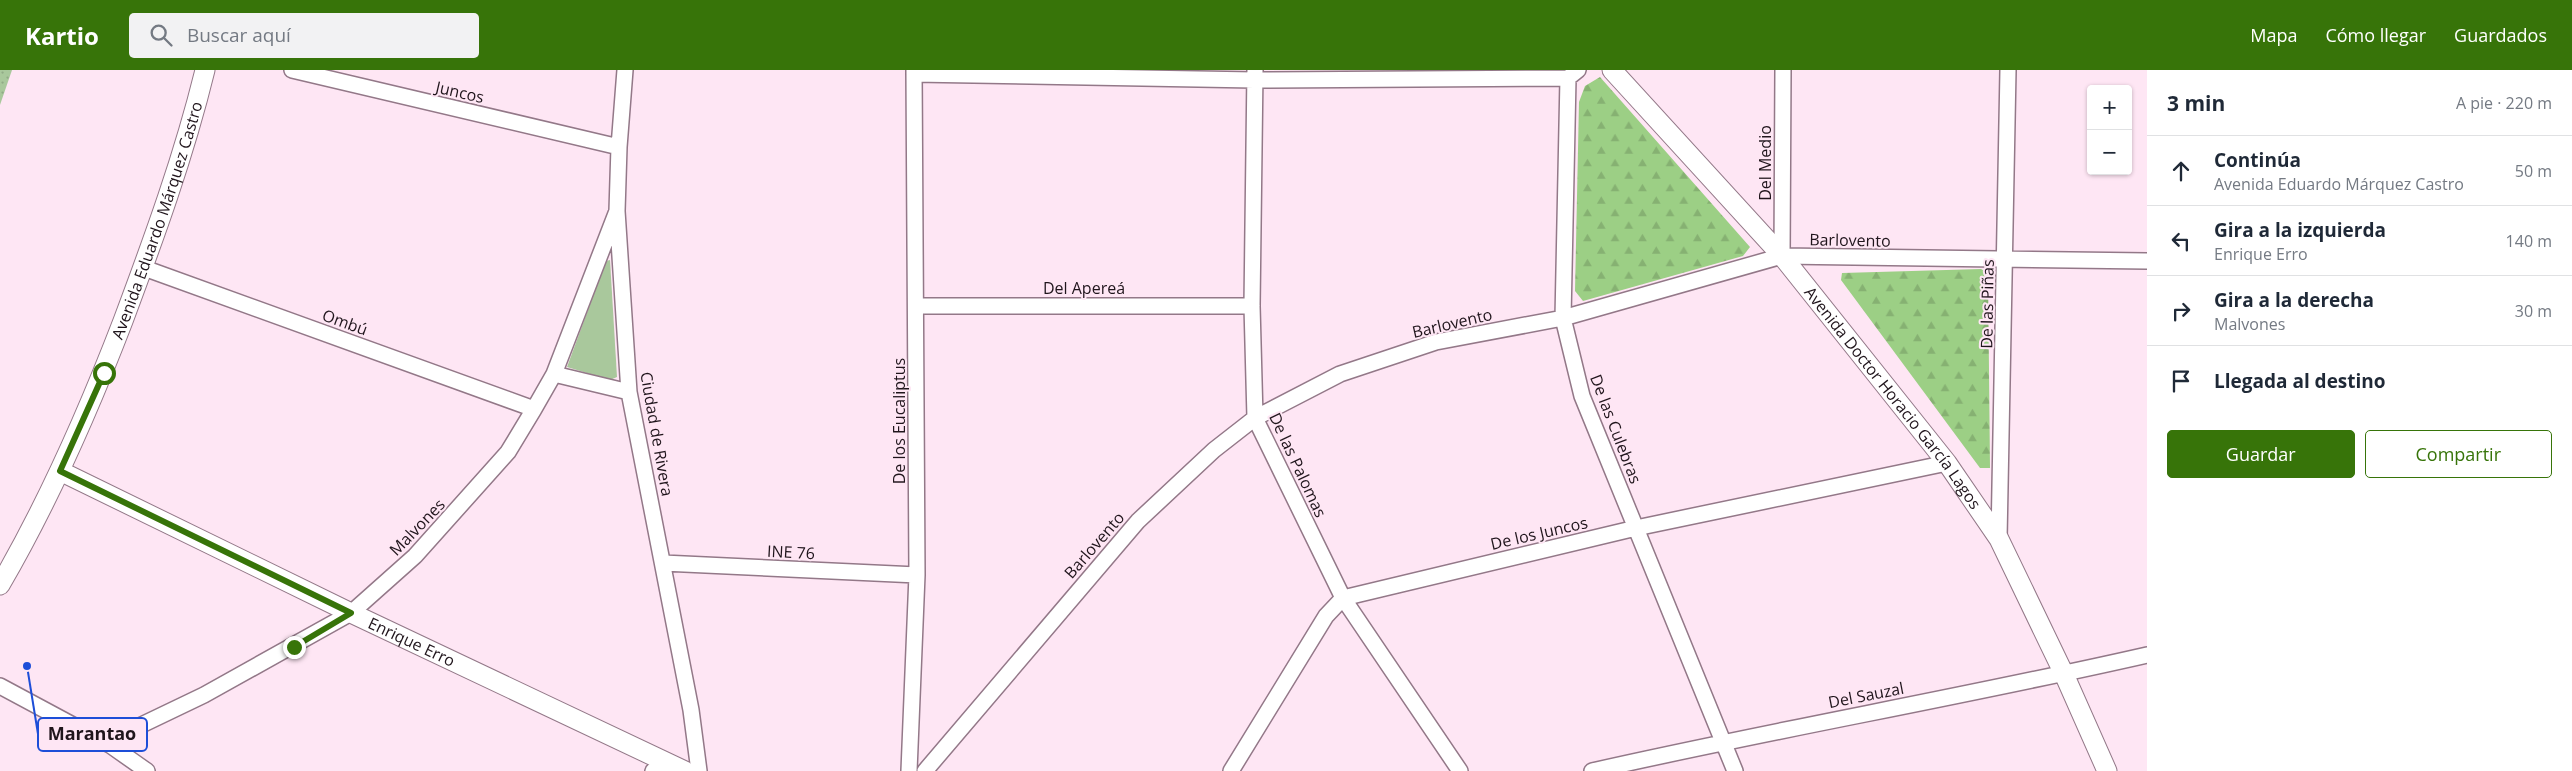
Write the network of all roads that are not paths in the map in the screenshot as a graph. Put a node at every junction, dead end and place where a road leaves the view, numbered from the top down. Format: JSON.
{"nodes":[{"id":1,"x":205,"y":70,"type":"edge"},
{"id":2,"x":292,"y":70,"type":"edge"},
{"id":3,"x":625,"y":70,"type":"edge"},
{"id":4,"x":1612,"y":70,"type":"edge"},
{"id":5,"x":1783,"y":70,"type":"edge"},
{"id":6,"x":2008,"y":70,"type":"edge"},
{"id":7,"x":914,"y":72,"type":"edge"},
{"id":8,"x":1573,"y":74,"type":"edge"},
{"id":9,"x":1254,"y":75,"type":"edge"},
{"id":10,"x":619,"y":148,"type":"junction"},
{"id":11,"x":617,"y":211,"type":"junction"},
{"id":12,"x":1782,"y":256,"type":"junction"},
{"id":13,"x":2006,"y":258,"type":"junction"},
{"id":14,"x":2147,"y":261,"type":"edge"},
{"id":15,"x":144,"y":268,"type":"junction"},
{"id":16,"x":916,"y":306,"type":"junction"},
{"id":17,"x":1252,"y":306,"type":"junction"},
{"id":18,"x":1563,"y":318,"type":"junction"},
{"id":19,"x":554,"y":374,"type":"junction"},
{"id":20,"x":629,"y":392,"type":"junction"},
{"id":21,"x":534,"y":408,"type":"junction"},
{"id":22,"x":1255,"y":418,"type":"junction"},
{"id":23,"x":1946,"y":463,"type":"junction"},
{"id":24,"x":60,"y":471,"type":"junction"},
{"id":25,"x":1636,"y":528,"type":"junction"},
{"id":26,"x":1999,"y":539,"type":"junction"},
{"id":27,"x":663,"y":563,"type":"junction"},
{"id":28,"x":917,"y":575,"type":"junction"},
{"id":29,"x":0,"y":585,"type":"edge"},
{"id":30,"x":1342,"y":598,"type":"junction"},
{"id":31,"x":351,"y":613,"type":"junction"},
{"id":32,"x":2147,"y":655,"type":"edge"},
{"id":33,"x":2064,"y":674,"type":"junction"},
{"id":34,"x":0,"y":686,"type":"edge"},
{"id":35,"x":1723,"y":741,"type":"junction"},
{"id":36,"x":110,"y":745,"type":"junction"},
{"id":37,"x":659,"y":766,"type":"edge"},
{"id":38,"x":147,"y":771,"type":"edge"},
{"id":39,"x":685,"y":771,"type":"edge"},
{"id":40,"x":699,"y":771,"type":"edge"},
{"id":41,"x":909,"y":771,"type":"edge"},
{"id":42,"x":925,"y":771,"type":"edge"},
{"id":43,"x":1231,"y":771,"type":"edge"},
{"id":44,"x":1460,"y":771,"type":"edge"},
{"id":45,"x":1592,"y":771,"type":"edge"},
{"id":46,"x":1735,"y":771,"type":"edge"},
{"id":47,"x":2107,"y":771,"type":"edge"}],
"edges":[{"from":1,"to":15,"type":"street","name":"Avenida Eduardo Márquez Castro"},
{"from":2,"to":10,"type":"street","name":"Juncos"},
{"from":3,"to":10,"type":"street","name":"Ciudad de Rivera"},
{"from":4,"to":12,"type":"street","name":"Avenida Doctor Horacio García Lagos"},
{"from":5,"to":12,"type":"street","name":"Del Medio"},
{"from":6,"to":13,"type":"street","name":"De las Piñas"},
{"from":7,"to":9,"type":"street"},
{"from":7,"to":16,"type":"street","name":"De los Eucaliptus"},
{"from":8,"to":9,"type":"street"},
{"from":8,"to":18,"type":"street","name":"De las Culebras"},
{"from":9,"to":17,"type":"street","name":"De las Palomas"},
{"from":10,"to":11,"type":"street","name":"Ciudad de Rivera"},
{"from":11,"to":19,"type":"street","name":"Malvones"},
{"from":11,"to":20,"type":"street","name":"Ciudad de Rivera"},
{"from":12,"to":13,"type":"street","name":"Barlovento"},
{"from":12,"to":18,"type":"street","name":"Barlovento"},
{"from":12,"to":23,"type":"street","name":"Avenida Doctor Horacio García Lagos"},
{"from":13,"to":14,"type":"street","name":"Barlovento"},
{"from":13,"to":26,"type":"street","name":"De las Piñas"},
{"from":15,"to":21,"type":"street","name":"Ombú"},
{"from":15,"to":24,"type":"street","name":"Avenida Eduardo Márquez Castro"},
{"from":16,"to":17,"type":"street","name":"Del Apereá"},
{"from":16,"to":28,"type":"street","name":"De los Eucaliptus"},
{"from":17,"to":22,"type":"street","name":"De las Palomas"},
{"from":18,"to":22,"type":"street","name":"Barlovento"},
{"from":18,"to":25,"type":"street","name":"De las Culebras"},
{"from":19,"to":20,"type":"street"},
{"from":19,"to":21,"type":"street","name":"Malvones"},
{"from":20,"to":27,"type":"street","name":"Ciudad de Rivera"},
{"from":21,"to":31,"type":"street","name":"Malvones"},
{"from":22,"to":30,"type":"street","name":"De las Palomas"},
{"from":22,"to":42,"type":"street","name":"Barlovento"},
{"from":23,"to":25,"type":"street","name":"De los Juncos"},
{"from":23,"to":26,"type":"street","name":"Avenida Doctor Horacio García Lagos"},
{"from":24,"to":29,"type":"street","name":"Avenida Eduardo Márquez Castro"},
{"from":24,"to":31,"type":"street","name":"Enrique Erro"},
{"from":25,"to":30,"type":"street","name":"De los Juncos"},
{"from":25,"to":35,"type":"street","name":"De las Culebras"},
{"from":26,"to":33,"type":"street","name":"Avenida Doctor Horacio García Lagos"},
{"from":27,"to":28,"type":"street","name":"INE 76"},
{"from":27,"to":40,"type":"street","name":"Ciudad de Rivera"},
{"from":28,"to":41,"type":"street","name":"De los Eucaliptus"},
{"from":30,"to":43,"type":"street"},
{"from":30,"to":44,"type":"street","name":"De las Palomas"},
{"from":31,"to":36,"type":"street","name":"Malvones"},
{"from":31,"to":37,"type":"street","name":"Enrique Erro"},
{"from":32,"to":33,"type":"street","name":"Del Sauzal"},
{"from":33,"to":35,"type":"street","name":"Del Sauzal"},
{"from":33,"to":47,"type":"street","name":"Avenida Doctor Horacio García Lagos"},
{"from":34,"to":36,"type":"street"},
{"from":35,"to":45,"type":"street","name":"Del Sauzal"},
{"from":35,"to":46,"type":"street","name":"De las Culebras"},
{"from":36,"to":38,"type":"street"},
{"from":37,"to":39,"type":"street","name":"Enrique Erro"}]}
